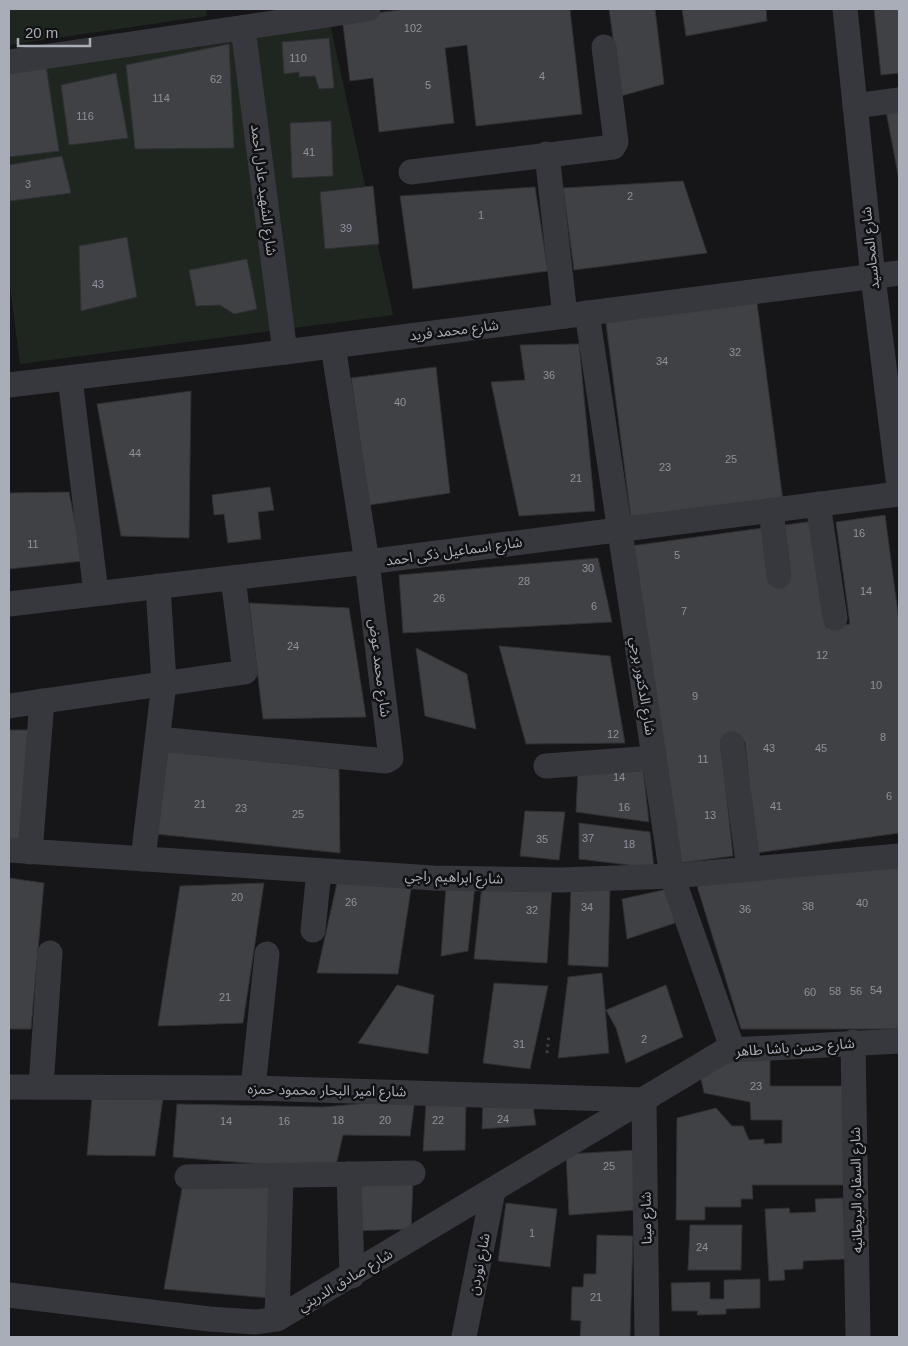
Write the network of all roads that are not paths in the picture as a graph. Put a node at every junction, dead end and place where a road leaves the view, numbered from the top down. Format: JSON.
{"nodes":[{"id":1,"x":368,"y":9,"type":"edge"},
{"id":2,"x":845,"y":9,"type":"edge"},
{"id":3,"x":243,"y":28,"type":"junction"},
{"id":4,"x":604,"y":47,"type":"dead end"},
{"id":5,"x":9,"y":62,"type":"edge"},
{"id":6,"x":899,"y":100,"type":"edge"},
{"id":7,"x":855,"y":106,"type":"junction"},
{"id":8,"x":547,"y":154,"type":"junction"},
{"id":9,"x":411,"y":172,"type":"dead end"},
{"id":10,"x":899,"y":273,"type":"edge"},
{"id":11,"x":873,"y":277,"type":"junction"},
{"id":12,"x":576,"y":315,"type":"junction"},
{"id":13,"x":333,"y":346,"type":"junction"},
{"id":14,"x":285,"y":352,"type":"junction"},
{"id":15,"x":70,"y":378,"type":"junction"},
{"id":16,"x":9,"y":384,"type":"edge"},
{"id":17,"x":899,"y":487,"type":"edge"},
{"id":18,"x":899,"y":494,"type":"edge"},
{"id":19,"x":818,"y":504,"type":"junction"},
{"id":20,"x":771,"y":510,"type":"junction"},
{"id":21,"x":620,"y":529,"type":"junction"},
{"id":22,"x":367,"y":562,"type":"junction"},
{"id":23,"x":779,"y":576,"type":"dead end"},
{"id":24,"x":233,"y":578,"type":"junction"},
{"id":25,"x":158,"y":586,"type":"junction"},
{"id":26,"x":96,"y":593,"type":"junction"},
{"id":27,"x":9,"y":604,"type":"edge"},
{"id":28,"x":835,"y":618,"type":"dead end"},
{"id":29,"x":164,"y":683,"type":"junction"},
{"id":30,"x":42,"y":701,"type":"junction"},
{"id":31,"x":9,"y":706,"type":"edge"},
{"id":32,"x":158,"y":739,"type":"junction"},
{"id":33,"x":732,"y":744,"type":"dead end"},
{"id":34,"x":654,"y":758,"type":"junction"},
{"id":35,"x":546,"y":766,"type":"dead end"},
{"id":36,"x":20,"y":851,"type":"edge"},
{"id":37,"x":899,"y":856,"type":"edge"},
{"id":38,"x":143,"y":859,"type":"junction"},
{"id":39,"x":749,"y":869,"type":"junction"},
{"id":40,"x":320,"y":870,"type":"junction"},
{"id":41,"x":672,"y":876,"type":"junction"},
{"id":42,"x":313,"y":930,"type":"dead end"},
{"id":43,"x":50,"y":953,"type":"dead end"},
{"id":44,"x":268,"y":954,"type":"dead end"},
{"id":45,"x":899,"y":1041,"type":"edge"},
{"id":46,"x":854,"y":1042,"type":"junction"},
{"id":47,"x":733,"y":1050,"type":"junction"},
{"id":48,"x":9,"y":1087,"type":"edge"},
{"id":49,"x":41,"y":1087,"type":"junction"},
{"id":50,"x":253,"y":1088,"type":"junction"},
{"id":51,"x":644,"y":1100,"type":"junction"},
{"id":52,"x":413,"y":1173,"type":"dead end"},
{"id":53,"x":349,"y":1174,"type":"junction"},
{"id":54,"x":281,"y":1175,"type":"junction"},
{"id":55,"x":187,"y":1177,"type":"dead end"},
{"id":56,"x":493,"y":1191,"type":"junction"},
{"id":57,"x":352,"y":1276,"type":"junction"},
{"id":58,"x":9,"y":1295,"type":"edge"},
{"id":59,"x":277,"y":1319,"type":"junction"},
{"id":60,"x":207,"y":1328,"type":"edge"},
{"id":61,"x":464,"y":1337,"type":"edge"},
{"id":62,"x":647,"y":1337,"type":"edge"},
{"id":63,"x":858,"y":1337,"type":"edge"}],
"edges":[{"from":1,"to":3,"type":"street"},
{"from":2,"to":7,"type":"street","name":"شارع المحاسيد"},
{"from":3,"to":5,"type":"street"},
{"from":3,"to":14,"type":"street","name":"شارع الشهيد عادل احمد"},
{"from":4,"to":8,"type":"street"},
{"from":6,"to":7,"type":"street"},
{"from":7,"to":11,"type":"street","name":"شارع المحاسيد"},
{"from":8,"to":9,"type":"street"},
{"from":8,"to":12,"type":"street","name":"شارع الدكتور برجي"},
{"from":10,"to":11,"type":"street","name":"شارع محمد فريد"},
{"from":11,"to":12,"type":"street","name":"شارع محمد فريد"},
{"from":11,"to":17,"type":"street","name":"شارع المحاسيد"},
{"from":12,"to":13,"type":"street","name":"شارع محمد فريد"},
{"from":12,"to":21,"type":"street","name":"شارع الدكتور برجي"},
{"from":13,"to":14,"type":"street","name":"شارع محمد فريد"},
{"from":13,"to":22,"type":"street","name":"شارع محمد عوض"},
{"from":14,"to":15,"type":"street","name":"شارع محمد فريد"},
{"from":15,"to":16,"type":"street","name":"شارع محمد فريد"},
{"from":15,"to":26,"type":"street"},
{"from":18,"to":19,"type":"street","name":"شارع اسماعيل ذكى احمد"},
{"from":19,"to":20,"type":"street","name":"شارع اسماعيل ذكى احمد"},
{"from":19,"to":28,"type":"street"},
{"from":20,"to":21,"type":"street","name":"شارع اسماعيل ذكى احمد"},
{"from":20,"to":23,"type":"street"},
{"from":21,"to":22,"type":"street","name":"شارع اسماعيل ذكى احمد"},
{"from":21,"to":34,"type":"street","name":"شارع الدكتور برجي"},
{"from":22,"to":24,"type":"street","name":"شارع اسماعيل ذكى احمد"},
{"from":22,"to":32,"type":"street","name":"شارع محمد عوض"},
{"from":24,"to":25,"type":"street","name":"شارع اسماعيل ذكى احمد"},
{"from":24,"to":29,"type":"street"},
{"from":25,"to":26,"type":"street","name":"شارع اسماعيل ذكى احمد"},
{"from":25,"to":29,"type":"street"},
{"from":26,"to":27,"type":"street","name":"شارع اسماعيل ذكى احمد"},
{"from":29,"to":30,"type":"street"},
{"from":29,"to":32,"type":"street"},
{"from":30,"to":31,"type":"street"},
{"from":30,"to":36,"type":"street"},
{"from":32,"to":38,"type":"street"},
{"from":33,"to":39,"type":"street"},
{"from":34,"to":35,"type":"street"},
{"from":34,"to":41,"type":"street","name":"شارع الدكتور برجي"},
{"from":36,"to":38,"type":"street","name":"شارع ابراهيم راجي"},
{"from":37,"to":39,"type":"street","name":"شارع ابراهيم راجي"},
{"from":38,"to":40,"type":"street","name":"شارع ابراهيم راجي"},
{"from":39,"to":41,"type":"street","name":"شارع ابراهيم راجي"},
{"from":40,"to":41,"type":"street","name":"شارع ابراهيم راجي"},
{"from":40,"to":42,"type":"street"},
{"from":41,"to":47,"type":"street","name":"شارع الدكتور برجي"},
{"from":43,"to":49,"type":"street"},
{"from":44,"to":50,"type":"street"},
{"from":45,"to":46,"type":"street","name":"شارع حسن باشا طاهر"},
{"from":46,"to":47,"type":"street","name":"شارع حسن باشا طاهر"},
{"from":46,"to":63,"type":"street","name":"شارع السفاره البريطانيه"},
{"from":47,"to":51,"type":"street","name":"شارع حسن باشا طاهر"},
{"from":48,"to":49,"type":"street","name":"شارع امير البحار محمود حمزه"},
{"from":49,"to":50,"type":"street","name":"شارع امير البحار محمود حمزه"},
{"from":50,"to":51,"type":"street","name":"شارع امير البحار محمود حمزه"},
{"from":51,"to":56,"type":"street","name":"شارع صادق الدريني"},
{"from":51,"to":62,"type":"street","name":"شارع مينا"},
{"from":52,"to":53,"type":"street"},
{"from":53,"to":54,"type":"street"},
{"from":53,"to":57,"type":"street"},
{"from":54,"to":55,"type":"street"},
{"from":54,"to":59,"type":"street"},
{"from":56,"to":57,"type":"street","name":"شارع صادق الدريني"},
{"from":56,"to":61,"type":"street","name":"شارع نوردن"},
{"from":57,"to":59,"type":"street","name":"شارع صادق الدريني"},
{"from":58,"to":60,"type":"street","name":"شارع صادق الدريني"},
{"from":59,"to":60,"type":"street","name":"شارع صادق الدريني"}]}
